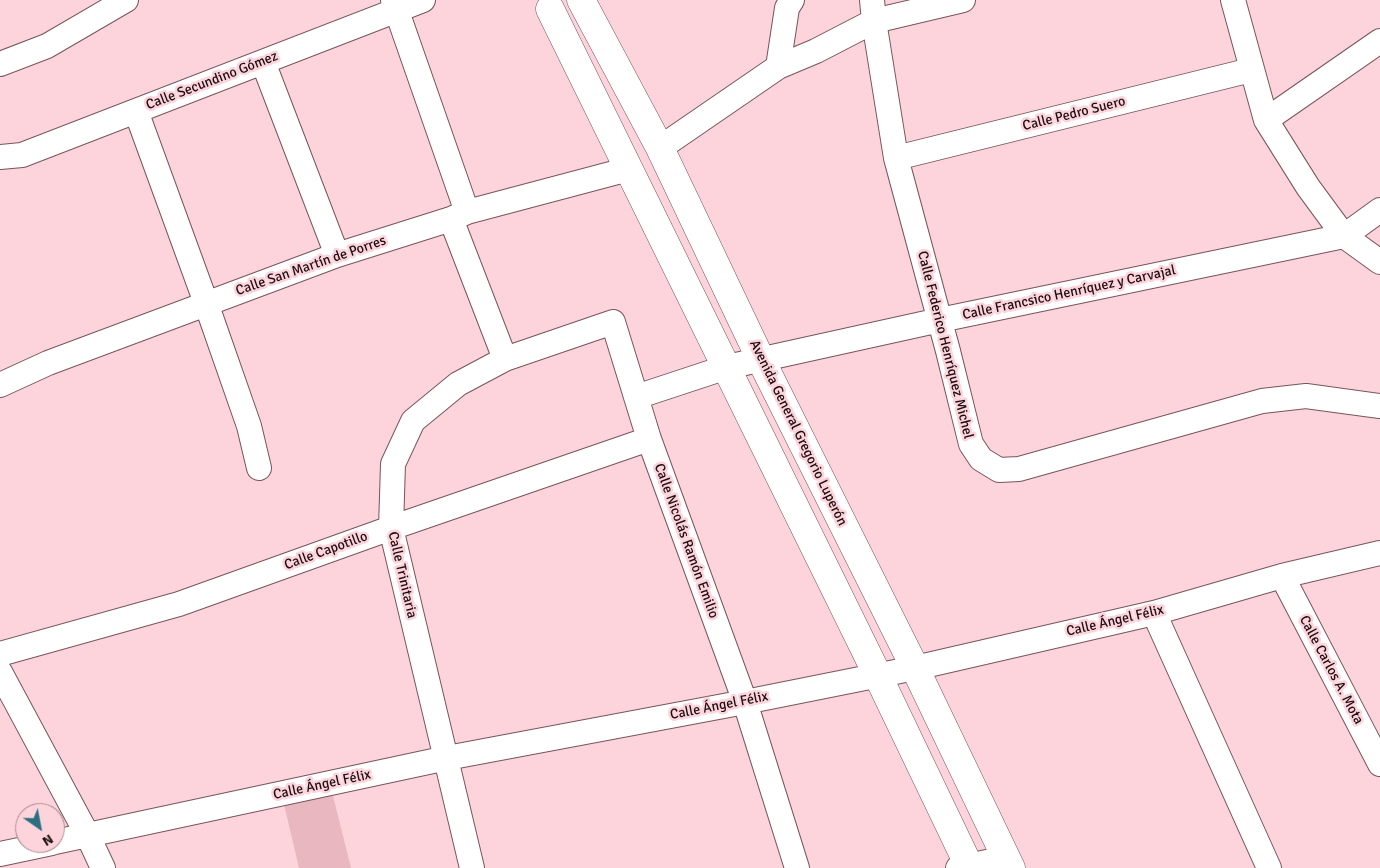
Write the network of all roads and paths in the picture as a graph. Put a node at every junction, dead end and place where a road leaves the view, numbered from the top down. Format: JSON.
{"nodes":[{"id":1,"x":126,"y":0,"type":"edge"},
{"id":2,"x":423,"y":0,"type":"edge"},
{"id":3,"x":581,"y":0,"type":"edge"},
{"id":4,"x":792,"y":0,"type":"edge"},
{"id":5,"x":963,"y":0,"type":"edge"},
{"id":6,"x":1233,"y":0,"type":"edge"},
{"id":7,"x":551,"y":3,"type":"edge"},
{"id":8,"x":395,"y":5,"type":"edge"},
{"id":9,"x":873,"y":10,"type":"edge"},
{"id":10,"x":1380,"y":41,"type":"edge"},
{"id":11,"x":263,"y":62,"type":"junction"},
{"id":12,"x":0,"y":64,"type":"edge"},
{"id":13,"x":778,"y":67,"type":"junction"},
{"id":14,"x":1251,"y":70,"type":"junction"},
{"id":15,"x":136,"y":111,"type":"junction"},
{"id":16,"x":1266,"y":120,"type":"junction"},
{"id":17,"x":660,"y":148,"type":"junction"},
{"id":18,"x":0,"y":156,"type":"edge"},
{"id":19,"x":896,"y":158,"type":"junction"},
{"id":20,"x":629,"y":169,"type":"junction"},
{"id":21,"x":1380,"y":210,"type":"edge"},
{"id":22,"x":459,"y":215,"type":"junction"},
{"id":23,"x":1344,"y":236,"type":"junction"},
{"id":24,"x":337,"y":255,"type":"junction"},
{"id":25,"x":1380,"y":262,"type":"edge"},
{"id":26,"x":206,"y":303,"type":"junction"},
{"id":27,"x":940,"y":320,"type":"junction"},
{"id":28,"x":504,"y":359,"type":"junction"},
{"id":29,"x":761,"y":360,"type":"junction"},
{"id":30,"x":727,"y":367,"type":"junction"},
{"id":31,"x":0,"y":385,"type":"edge"},
{"id":32,"x":636,"y":397,"type":"junction"},
{"id":33,"x":1380,"y":406,"type":"edge"},
{"id":34,"x":649,"y":439,"type":"junction"},
{"id":35,"x":259,"y":468,"type":"dead end"},
{"id":36,"x":390,"y":528,"type":"junction"},
{"id":37,"x":1380,"y":553,"type":"edge"},
{"id":38,"x":1282,"y":576,"type":"junction"},
{"id":39,"x":1154,"y":613,"type":"junction"},
{"id":40,"x":0,"y":654,"type":"edge"},
{"id":41,"x":915,"y":668,"type":"junction"},
{"id":42,"x":0,"y":672,"type":"edge"},
{"id":43,"x":878,"y":676,"type":"junction"},
{"id":44,"x":745,"y":702,"type":"junction"},
{"id":45,"x":446,"y":758,"type":"junction"},
{"id":46,"x":1380,"y":764,"type":"edge"},
{"id":47,"x":88,"y":836,"type":"junction"},
{"id":48,"x":65,"y":841,"type":"edge"},
{"id":49,"x":15,"y":851,"type":"edge"},
{"id":50,"x":0,"y":854,"type":"edge"},
{"id":51,"x":1008,"y":863,"type":"edge"},
{"id":52,"x":966,"y":867,"type":"edge"},
{"id":53,"x":103,"y":868,"type":"edge"},
{"id":54,"x":472,"y":868,"type":"edge"},
{"id":55,"x":797,"y":868,"type":"edge"},
{"id":56,"x":1269,"y":868,"type":"edge"}],
"edges":[{"from":1,"to":12,"type":"street"},
{"from":2,"to":8,"type":"street","name":"Calle Secundino Gómez"},
{"from":3,"to":17,"type":"main road","name":"Avenida General Gregorio Luperón"},
{"from":4,"to":13,"type":"street"},
{"from":5,"to":9,"type":"street"},
{"from":6,"to":14,"type":"street"},
{"from":7,"to":20,"type":"main road"},
{"from":8,"to":11,"type":"street","name":"Calle Secundino Gómez"},
{"from":8,"to":22,"type":"street"},
{"from":9,"to":13,"type":"street"},
{"from":9,"to":19,"type":"street","name":"Calle Federico Henríquez Michel"},
{"from":10,"to":16,"type":"street"},
{"from":11,"to":15,"type":"street","name":"Calle Secundino Gómez"},
{"from":11,"to":24,"type":"street"},
{"from":13,"to":17,"type":"street"},
{"from":14,"to":16,"type":"street"},
{"from":14,"to":19,"type":"street","name":"Calle Pedro Suero"},
{"from":15,"to":18,"type":"street","name":"Calle Secundino Gómez"},
{"from":15,"to":26,"type":"street"},
{"from":16,"to":23,"type":"street"},
{"from":17,"to":29,"type":"main road","name":"Avenida General Gregorio Luperón"},
{"from":19,"to":27,"type":"street","name":"Calle Federico Henríquez Michel"},
{"from":20,"to":22,"type":"street","name":"Calle San Martín de Porres"},
{"from":20,"to":30,"type":"main road"},
{"from":21,"to":23,"type":"street","name":"Calle Francsico Henríquez y Carvajal"},
{"from":22,"to":24,"type":"street","name":"Calle San Martín de Porres"},
{"from":22,"to":28,"type":"street"},
{"from":23,"to":25,"type":"street"},
{"from":23,"to":27,"type":"street","name":"Calle Francsico Henríquez y Carvajal"},
{"from":24,"to":26,"type":"street","name":"Calle San Martín de Porres"},
{"from":26,"to":31,"type":"street","name":"Calle San Martín de Porres"},
{"from":26,"to":35,"type":"street"},
{"from":27,"to":29,"type":"street","name":"Calle Francsico Henríquez y Carvajal"},
{"from":27,"to":33,"type":"street","name":"Calle Federico Henríquez Michel"},
{"from":28,"to":32,"type":"street","name":"Calle Nicolás Ramón Emilio"},
{"from":28,"to":36,"type":"street","name":"Calle Trinitaria"},
{"from":29,"to":30,"type":"street","name":"Calle Francsico Henríquez y Carvajal"},
{"from":29,"to":41,"type":"main road","name":"Avenida General Gregorio Luperón"},
{"from":30,"to":32,"type":"street","name":"Calle Francsico Henríquez y Carvajal"},
{"from":30,"to":43,"type":"main road"},
{"from":32,"to":34,"type":"street","name":"Calle Nicolás Ramón Emilio"},
{"from":34,"to":36,"type":"street","name":"Calle Capotillo"},
{"from":34,"to":44,"type":"street","name":"Calle Nicolás Ramón Emilio"},
{"from":36,"to":40,"type":"street","name":"Calle Capotillo"},
{"from":36,"to":45,"type":"street","name":"Calle Trinitaria"},
{"from":37,"to":38,"type":"street","name":"Calle Ángel Félix"},
{"from":38,"to":39,"type":"street","name":"Calle Ángel Félix"},
{"from":38,"to":46,"type":"street","name":"Calle Carlos A. Mota"},
{"from":39,"to":41,"type":"street","name":"Calle Ángel Félix"},
{"from":39,"to":56,"type":"street"},
{"from":41,"to":43,"type":"street","name":"Calle Ángel Félix"},
{"from":41,"to":51,"type":"main road","name":"Avenida General Gregorio Luperón"},
{"from":42,"to":47,"type":"street"},
{"from":43,"to":44,"type":"street","name":"Calle Ángel Félix"},
{"from":43,"to":52,"type":"main road"},
{"from":44,"to":45,"type":"street","name":"Calle Ángel Félix"},
{"from":44,"to":55,"type":"street","name":"Calle Nicolás Ramón Emilio"},
{"from":45,"to":47,"type":"street","name":"Calle Ángel Félix"},
{"from":45,"to":54,"type":"street","name":"Calle Trinitaria"},
{"from":47,"to":48,"type":"street","name":"Calle Ángel Félix"},
{"from":47,"to":53,"type":"street"},
{"from":49,"to":50,"type":"street","name":"Calle Ángel Félix"},
{"from":51,"to":52,"type":"street"}]}
